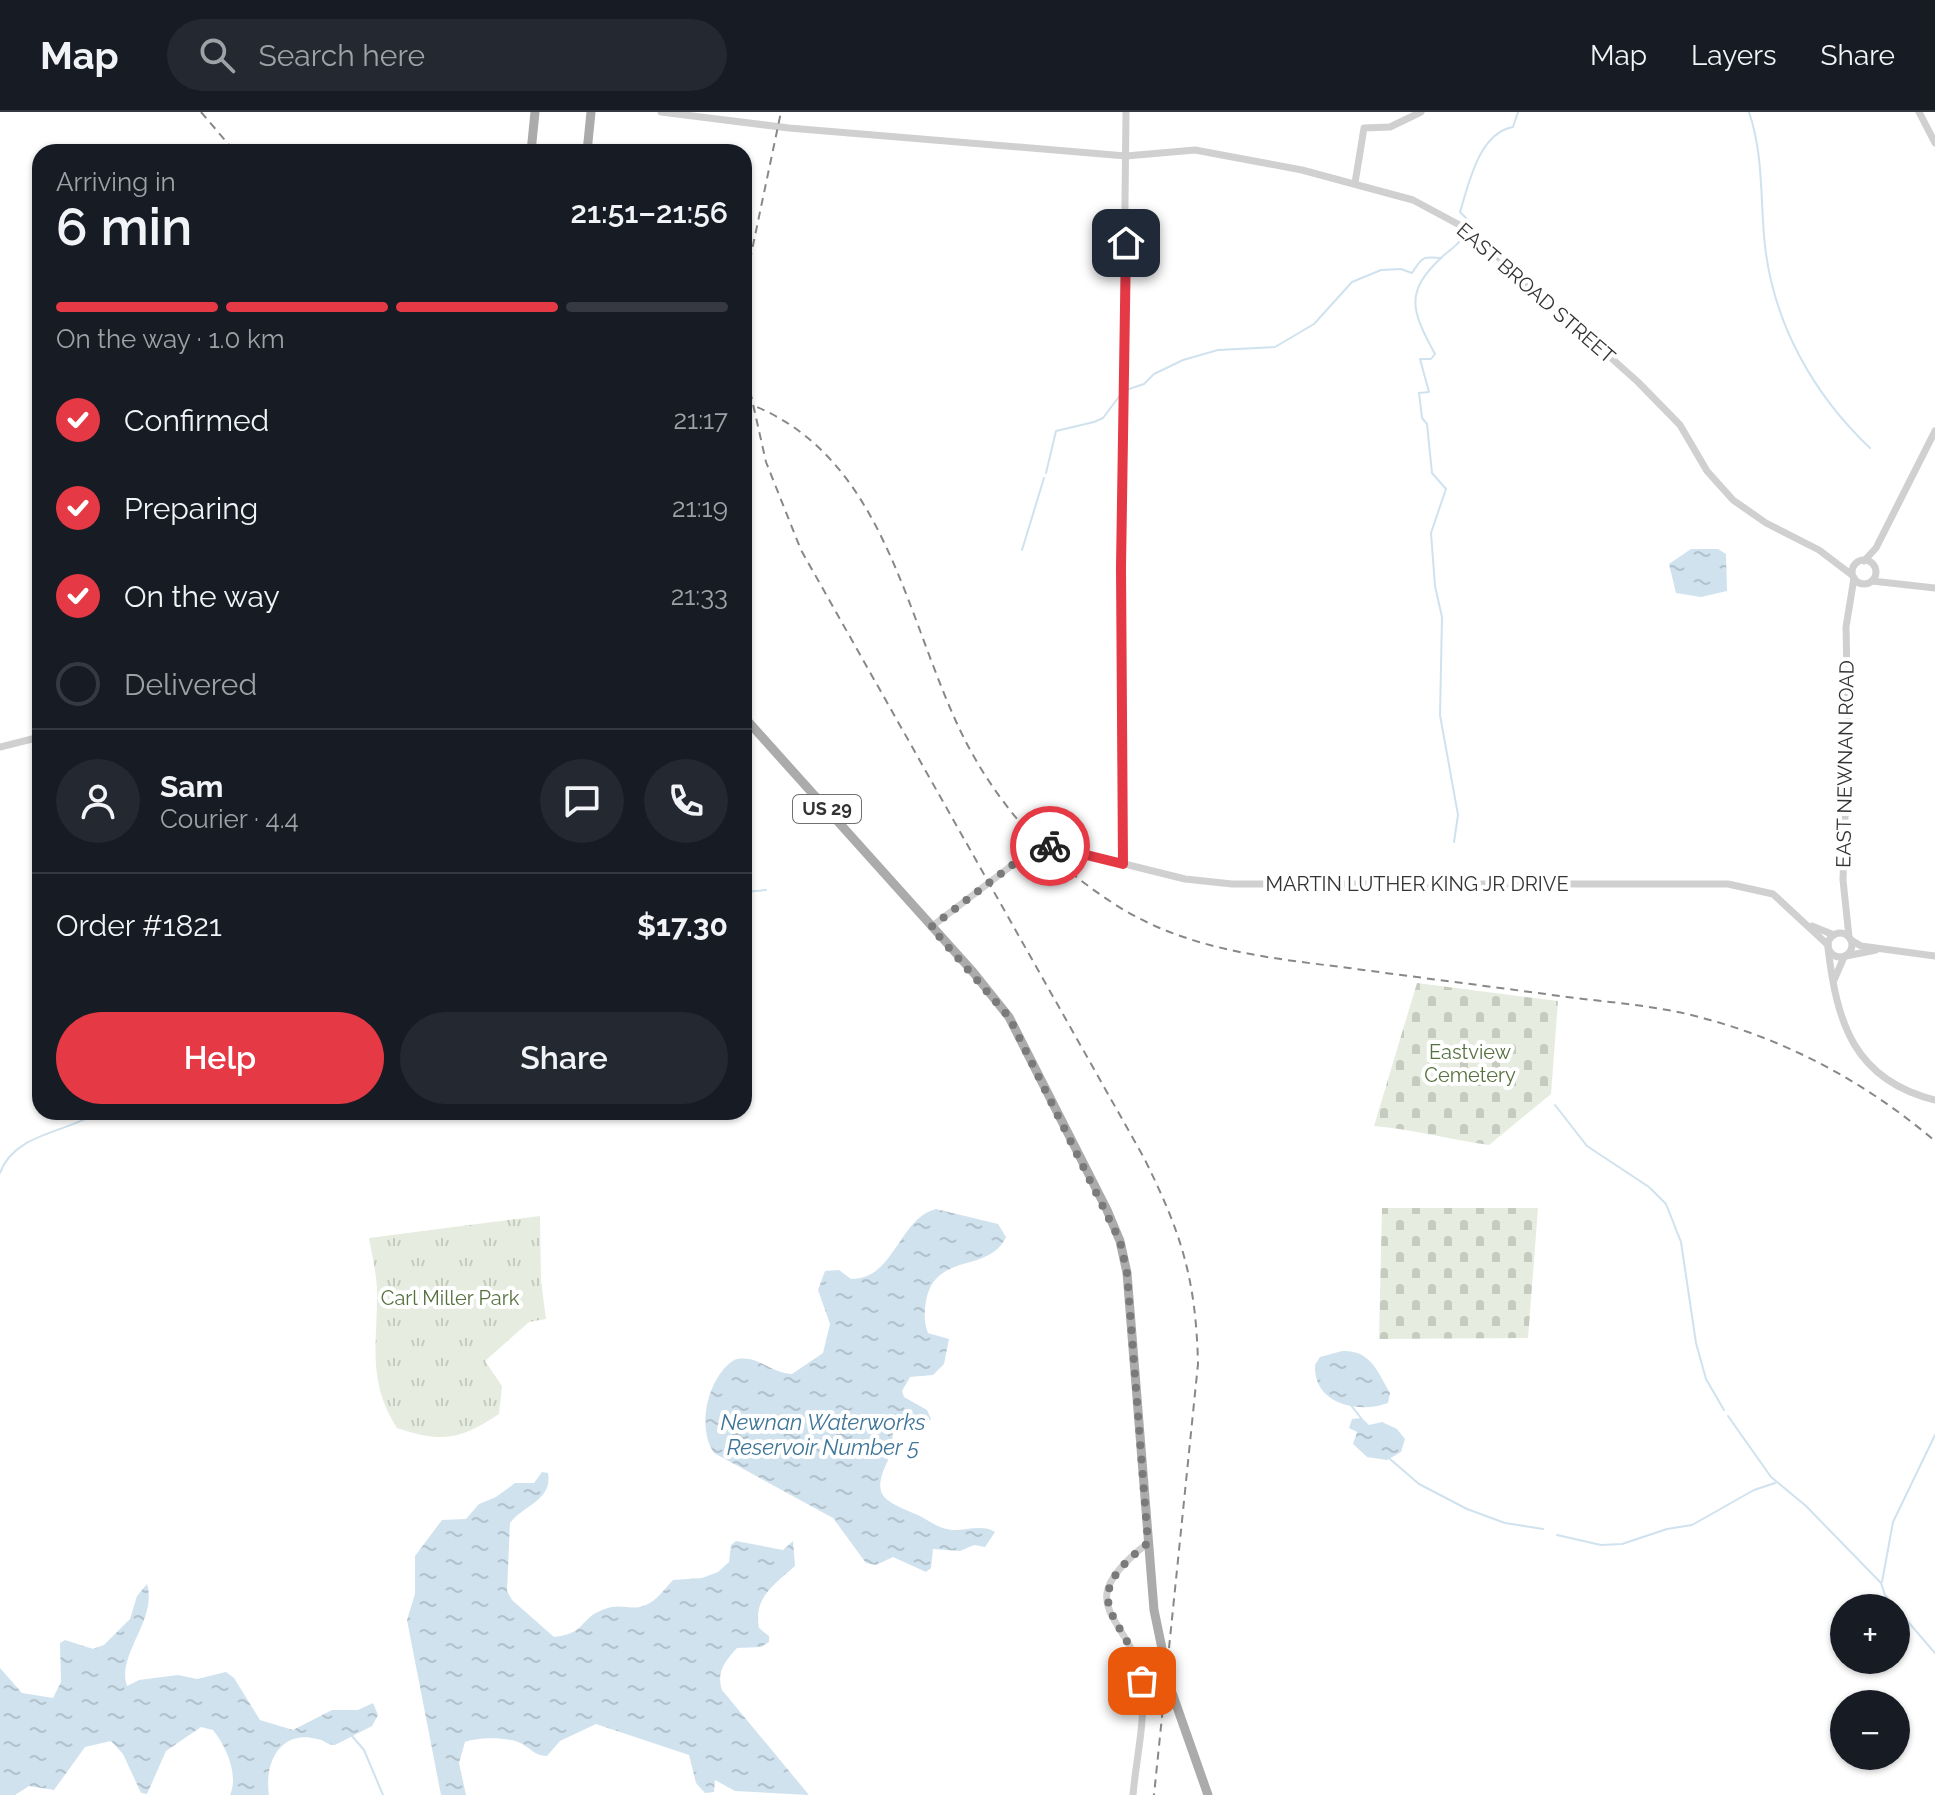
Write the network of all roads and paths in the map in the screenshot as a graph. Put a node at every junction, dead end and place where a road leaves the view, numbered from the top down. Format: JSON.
{"nodes":[{"id":1,"x":535,"y":112,"type":"edge"},
{"id":2,"x":591,"y":112,"type":"edge"},
{"id":3,"x":661,"y":112,"type":"edge"},
{"id":4,"x":1126,"y":112,"type":"edge"},
{"id":5,"x":1421,"y":112,"type":"edge"},
{"id":6,"x":1919,"y":112,"type":"edge"},
{"id":7,"x":1935,"y":143,"type":"edge"},
{"id":8,"x":532,"y":144,"type":"edge"},
{"id":9,"x":588,"y":144,"type":"edge"},
{"id":10,"x":1126,"y":156,"type":"junction"},
{"id":11,"x":1355,"y":183,"type":"junction"},
{"id":12,"x":1935,"y":431,"type":"edge"},
{"id":13,"x":1819,"y":550,"type":"junction"},
{"id":14,"x":1867,"y":564,"type":"junction"},
{"id":15,"x":1853,"y":576,"type":"junction"},
{"id":16,"x":1867,"y":583,"type":"junction"},
{"id":17,"x":1909,"y":585,"type":"junction"},
{"id":18,"x":1935,"y":588,"type":"edge"},
{"id":19,"x":1848,"y":615,"type":"junction"},
{"id":20,"x":752,"y":726,"type":"edge"},
{"id":21,"x":32,"y":739,"type":"edge"},
{"id":22,"x":0,"y":747,"type":"edge"},
{"id":23,"x":1123,"y":864,"type":"junction"},
{"id":24,"x":1844,"y":914,"type":"junction"},
{"id":25,"x":1797,"y":915,"type":"junction"},
{"id":26,"x":931,"y":927,"type":"junction"},
{"id":27,"x":1836,"y":934,"type":"junction"},
{"id":28,"x":1850,"y":939,"type":"junction"},
{"id":29,"x":1828,"y":946,"type":"junction"},
{"id":30,"x":1878,"y":949,"type":"junction"},
{"id":31,"x":1845,"y":956,"type":"junction"},
{"id":32,"x":1935,"y":956,"type":"edge"},
{"id":33,"x":1833,"y":982,"type":"junction"},
{"id":34,"x":1935,"y":1100,"type":"edge"},
{"id":35,"x":1148,"y":1543,"type":"junction"},
{"id":36,"x":1133,"y":1795,"type":"edge"},
{"id":37,"x":1208,"y":1795,"type":"edge"}],
"edges":[{"from":1,"to":8,"type":"main road"},
{"from":2,"to":9,"type":"main road"},
{"from":3,"to":10,"type":"street","name":"EAST BROAD STREET"},
{"from":4,"to":10,"type":"street"},
{"from":5,"to":11,"type":"street"},
{"from":6,"to":7,"type":"street"},
{"from":10,"to":11,"type":"street","name":"EAST BROAD STREET"},
{"from":10,"to":23,"type":"street"},
{"from":11,"to":13,"type":"street","name":"EAST BROAD STREET"},
{"from":12,"to":14,"type":"street"},
{"from":13,"to":14,"type":"street","name":"EAST BROAD STREET"},
{"from":13,"to":15,"type":"street","name":"EAST BROAD STREET"},
{"from":14,"to":15,"type":"street"},
{"from":14,"to":16,"type":"street"},
{"from":14,"to":17,"type":"street","name":"EAST BROAD STREET"},
{"from":15,"to":16,"type":"street","name":"EAST BROAD STREET"},
{"from":15,"to":19,"type":"street","name":"EAST NEWNAN ROAD"},
{"from":16,"to":17,"type":"street"},
{"from":16,"to":19,"type":"street","name":"EAST NEWNAN ROAD"},
{"from":17,"to":18,"type":"street"},
{"from":19,"to":24,"type":"street","name":"EAST NEWNAN ROAD"},
{"from":20,"to":26,"type":"main road","number":"US 29"},
{"from":21,"to":22,"type":"street"},
{"from":23,"to":25,"type":"street","name":"MARTIN LUTHER KING JR DRIVE"},
{"from":23,"to":26,"type":"street","name":"MARTIN LUTHER KING JR DRIVE"},
{"from":24,"to":27,"type":"street","name":"EAST NEWNAN ROAD"},
{"from":24,"to":28,"type":"street","name":"EAST NEWNAN ROAD"},
{"from":25,"to":27,"type":"street","name":"MARTIN LUTHER KING JR DRIVE"},
{"from":25,"to":29,"type":"street","name":"MARTIN LUTHER KING JR DRIVE"},
{"from":26,"to":35,"type":"main road","number":"US 29"},
{"from":27,"to":28,"type":"street"},
{"from":27,"to":29,"type":"street"},
{"from":28,"to":30,"type":"street"},
{"from":28,"to":31,"type":"street"},
{"from":29,"to":31,"type":"street"},
{"from":29,"to":33,"type":"street"},
{"from":30,"to":31,"type":"street"},
{"from":30,"to":32,"type":"street"},
{"from":31,"to":33,"type":"street"},
{"from":33,"to":34,"type":"street"},
{"from":35,"to":36,"type":"street"},
{"from":35,"to":37,"type":"main road","number":"US 29"}]}
